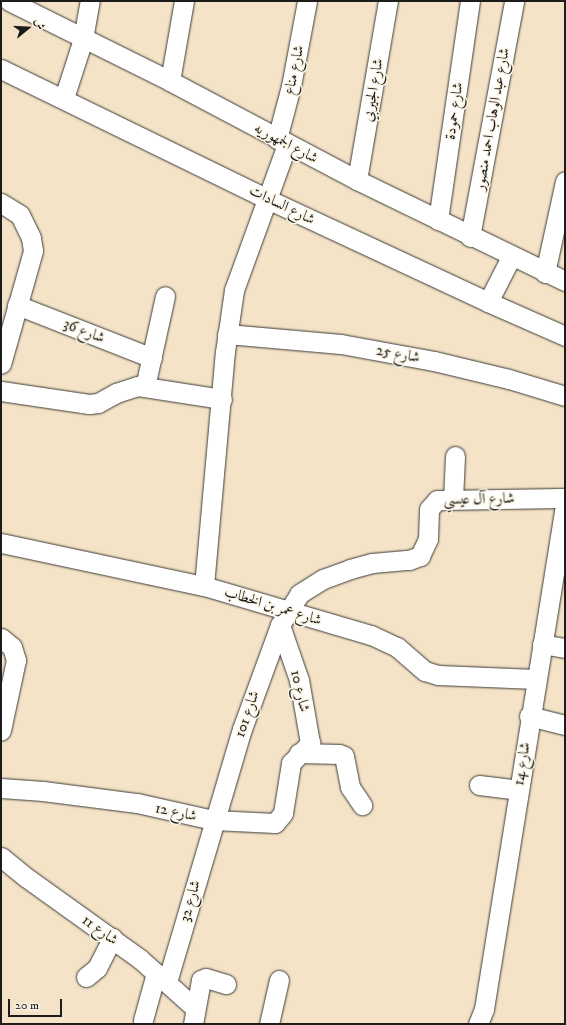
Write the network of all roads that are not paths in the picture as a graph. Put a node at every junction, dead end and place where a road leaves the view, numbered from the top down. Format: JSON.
{"nodes":[{"id":1,"x":9,"y":1,"type":"edge"},
{"id":2,"x":90,"y":1,"type":"edge"},
{"id":3,"x":184,"y":1,"type":"edge"},
{"id":4,"x":307,"y":1,"type":"edge"},
{"id":5,"x":388,"y":1,"type":"edge"},
{"id":6,"x":470,"y":1,"type":"edge"},
{"id":7,"x":514,"y":1,"type":"edge"},
{"id":8,"x":83,"y":39,"type":"junction"},
{"id":9,"x":1,"y":69,"type":"edge"},
{"id":10,"x":170,"y":81,"type":"junction"},
{"id":11,"x":64,"y":98,"type":"junction"},
{"id":12,"x":282,"y":142,"type":"junction"},
{"id":13,"x":357,"y":180,"type":"junction"},
{"id":14,"x":565,"y":181,"type":"edge"},
{"id":15,"x":265,"y":198,"type":"junction"},
{"id":16,"x":1,"y":203,"type":"edge"},
{"id":17,"x":438,"y":220,"type":"junction"},
{"id":18,"x":470,"y":237,"type":"junction"},
{"id":19,"x":511,"y":257,"type":"junction"},
{"id":20,"x":545,"y":273,"type":"junction"},
{"id":21,"x":565,"y":282,"type":"edge"},
{"id":22,"x":164,"y":296,"type":"dead end"},
{"id":23,"x":488,"y":302,"type":"junction"},
{"id":24,"x":17,"y":305,"type":"junction"},
{"id":25,"x":227,"y":334,"type":"junction"},
{"id":26,"x":565,"y":336,"type":"edge"},
{"id":27,"x":152,"y":358,"type":"junction"},
{"id":28,"x":1,"y":364,"type":"edge"},
{"id":29,"x":145,"y":387,"type":"junction"},
{"id":30,"x":1,"y":391,"type":"edge"},
{"id":31,"x":565,"y":396,"type":"edge"},
{"id":32,"x":222,"y":399,"type":"junction"},
{"id":33,"x":455,"y":456,"type":"dead end"},
{"id":34,"x":453,"y":499,"type":"junction"},
{"id":35,"x":565,"y":507,"type":"edge"},
{"id":36,"x":1,"y":543,"type":"edge"},
{"id":37,"x":204,"y":586,"type":"junction"},
{"id":38,"x":284,"y":618,"type":"junction"},
{"id":39,"x":1,"y":638,"type":"edge"},
{"id":40,"x":542,"y":644,"type":"junction"},
{"id":41,"x":565,"y":648,"type":"edge"},
{"id":42,"x":536,"y":679,"type":"junction"},
{"id":43,"x":529,"y":716,"type":"junction"},
{"id":44,"x":565,"y":725,"type":"edge"},
{"id":45,"x":1,"y":730,"type":"edge"},
{"id":46,"x":299,"y":754,"type":"junction"},
{"id":47,"x":479,"y":785,"type":"dead end"},
{"id":48,"x":1,"y":788,"type":"edge"},
{"id":49,"x":518,"y":790,"type":"junction"},
{"id":50,"x":362,"y":805,"type":"dead end"},
{"id":51,"x":213,"y":820,"type":"junction"},
{"id":52,"x":1,"y":856,"type":"edge"},
{"id":53,"x":112,"y":938,"type":"junction"},
{"id":54,"x":86,"y":977,"type":"dead end"},
{"id":55,"x":161,"y":978,"type":"junction"},
{"id":56,"x":279,"y":980,"type":"dead end"},
{"id":57,"x":226,"y":984,"type":"dead end"},
{"id":58,"x":194,"y":1016,"type":"edge"},
{"id":59,"x":143,"y":1020,"type":"dead end"},
{"id":60,"x":269,"y":1024,"type":"edge"},
{"id":61,"x":478,"y":1024,"type":"edge"}],
"edges":[{"from":1,"to":8,"type":"street","name":"شارع الجمهوريه"},
{"from":2,"to":8,"type":"street"},
{"from":3,"to":10,"type":"street"},
{"from":4,"to":12,"type":"street","name":"شارع مناع"},
{"from":5,"to":13,"type":"street","name":"شارع الجيربي"},
{"from":6,"to":17,"type":"street","name":"شارع حمودة"},
{"from":7,"to":18,"type":"street","name":"شارع عبد الوهاب احمد منصور"},
{"from":8,"to":10,"type":"street","name":"شارع الجمهوريه"},
{"from":8,"to":11,"type":"street"},
{"from":9,"to":11,"type":"street","name":"شارع السادات"},
{"from":10,"to":12,"type":"street","name":"شارع الجمهوريه"},
{"from":11,"to":15,"type":"street","name":"شارع السادات"},
{"from":12,"to":13,"type":"street","name":"شارع الجمهوريه"},
{"from":12,"to":15,"type":"street","name":"شارع مناع"},
{"from":13,"to":17,"type":"street","name":"شارع الجمهوريه"},
{"from":14,"to":20,"type":"street"},
{"from":15,"to":23,"type":"street","name":"شارع السادات"},
{"from":15,"to":25,"type":"street","name":"شارع مناع"},
{"from":16,"to":24,"type":"street"},
{"from":17,"to":18,"type":"street","name":"شارع الجمهوريه"},
{"from":18,"to":19,"type":"street","name":"شارع الجمهوريه"},
{"from":19,"to":20,"type":"street","name":"شارع الجمهوريه"},
{"from":19,"to":23,"type":"street"},
{"from":20,"to":21,"type":"street","name":"شارع الجمهوريه"},
{"from":22,"to":27,"type":"street"},
{"from":23,"to":26,"type":"street","name":"شارع السادات"},
{"from":24,"to":27,"type":"street","name":"شارع 36"},
{"from":24,"to":28,"type":"street"},
{"from":25,"to":31,"type":"street","name":"شارع 25"},
{"from":25,"to":32,"type":"street","name":"شارع مناع"},
{"from":27,"to":29,"type":"street"},
{"from":29,"to":30,"type":"street"},
{"from":29,"to":32,"type":"street"},
{"from":32,"to":37,"type":"street","name":"شارع مناع"},
{"from":33,"to":34,"type":"street"},
{"from":34,"to":35,"type":"street","name":"شارع آل عيسي"},
{"from":34,"to":38,"type":"street","name":"شارع آل عيسي"},
{"from":35,"to":40,"type":"street","name":"شارع 14"},
{"from":36,"to":37,"type":"street","name":"شارع عمر بن الخطاب"},
{"from":37,"to":38,"type":"street","name":"شارع عمر بن الخطاب"},
{"from":38,"to":42,"type":"street","name":"شارع عمر بن الخطاب"},
{"from":38,"to":46,"type":"street","name":"شارع 10"},
{"from":38,"to":51,"type":"street","name":"شارع 101"},
{"from":39,"to":45,"type":"street"},
{"from":40,"to":41,"type":"street"},
{"from":40,"to":42,"type":"street","name":"شارع 14"},
{"from":42,"to":43,"type":"street","name":"شارع 14"},
{"from":43,"to":44,"type":"street"},
{"from":43,"to":49,"type":"street","name":"شارع 14"},
{"from":46,"to":50,"type":"street"},
{"from":46,"to":51,"type":"street","name":"شارع 12"},
{"from":47,"to":49,"type":"street"},
{"from":48,"to":51,"type":"street","name":"شارع 12"},
{"from":49,"to":61,"type":"street","name":"شارع 14"},
{"from":51,"to":55,"type":"street","name":"شارع 32"},
{"from":52,"to":53,"type":"street","name":"شارع 11"},
{"from":53,"to":54,"type":"street"},
{"from":53,"to":55,"type":"street","name":"شارع 11"},
{"from":55,"to":58,"type":"street","name":"شارع 11"},
{"from":55,"to":59,"type":"street","name":"شارع 32"},
{"from":56,"to":60,"type":"street"},
{"from":57,"to":58,"type":"street"}]}
